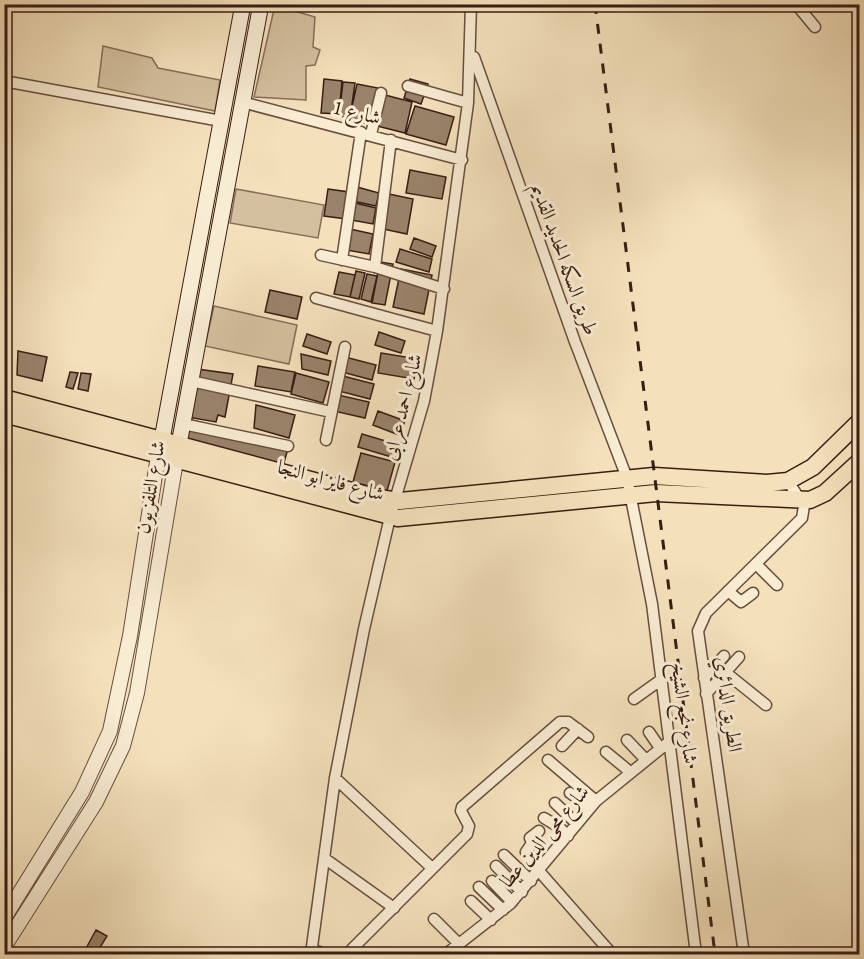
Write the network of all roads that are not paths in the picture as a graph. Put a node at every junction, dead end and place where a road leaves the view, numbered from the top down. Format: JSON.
{"nodes":[{"id":1,"x":243,"y":4,"type":"edge"},
{"id":2,"x":261,"y":4,"type":"edge"},
{"id":3,"x":471,"y":4,"type":"edge"},
{"id":4,"x":796,"y":4,"type":"edge"},
{"id":5,"x":815,"y":27,"type":"dead end"},
{"id":6,"x":471,"y":51,"type":"junction"},
{"id":7,"x":4,"y":81,"type":"edge"},
{"id":8,"x":408,"y":86,"type":"dead end"},
{"id":9,"x":381,"y":93,"type":"dead end"},
{"id":10,"x":243,"y":102,"type":"junction"},
{"id":11,"x":468,"y":104,"type":"junction"},
{"id":12,"x":221,"y":121,"type":"junction"},
{"id":13,"x":366,"y":133,"type":"junction"},
{"id":14,"x":390,"y":140,"type":"junction"},
{"id":15,"x":462,"y":160,"type":"junction"},
{"id":16,"x":321,"y":255,"type":"dead end"},
{"id":17,"x":342,"y":260,"type":"junction"},
{"id":18,"x":375,"y":267,"type":"junction"},
{"id":19,"x":444,"y":289,"type":"junction"},
{"id":20,"x":316,"y":298,"type":"dead end"},
{"id":21,"x":437,"y":331,"type":"junction"},
{"id":22,"x":345,"y":347,"type":"dead end"},
{"id":23,"x":191,"y":381,"type":"junction"},
{"id":24,"x":4,"y":398,"type":"edge"},
{"id":25,"x":331,"y":412,"type":"junction"},
{"id":26,"x":4,"y":414,"type":"edge"},
{"id":27,"x":860,"y":421,"type":"edge"},
{"id":28,"x":183,"y":424,"type":"junction"},
{"id":29,"x":162,"y":439,"type":"junction"},
{"id":30,"x":326,"y":440,"type":"dead end"},
{"id":31,"x":288,"y":446,"type":"dead end"},
{"id":32,"x":178,"y":452,"type":"junction"},
{"id":33,"x":158,"y":456,"type":"junction"},
{"id":34,"x":860,"y":461,"type":"edge"},
{"id":35,"x":627,"y":478,"type":"junction"},
{"id":36,"x":788,"y":481,"type":"junction"},
{"id":37,"x":655,"y":485,"type":"junction"},
{"id":38,"x":631,"y":495,"type":"junction"},
{"id":39,"x":396,"y":500,"type":"junction"},
{"id":40,"x":802,"y":500,"type":"junction"},
{"id":41,"x":390,"y":517,"type":"junction"},
{"id":42,"x":756,"y":564,"type":"junction"},
{"id":43,"x":777,"y":585,"type":"dead end"},
{"id":44,"x":728,"y":591,"type":"junction"},
{"id":45,"x":753,"y":593,"type":"dead end"},
{"id":46,"x":724,"y":656,"type":"dead end"},
{"id":47,"x":739,"y":657,"type":"dead end"},
{"id":48,"x":724,"y":672,"type":"junction"},
{"id":49,"x":704,"y":678,"type":"junction"},
{"id":50,"x":662,"y":679,"type":"junction"},
{"id":51,"x":706,"y":694,"type":"junction"},
{"id":52,"x":634,"y":699,"type":"dead end"},
{"id":53,"x":766,"y":705,"type":"dead end"},
{"id":54,"x":578,"y":729,"type":"junction"},
{"id":55,"x":649,"y":732,"type":"dead end"},
{"id":56,"x":588,"y":737,"type":"dead end"},
{"id":57,"x":627,"y":740,"type":"dead end"},
{"id":58,"x":670,"y":741,"type":"junction"},
{"id":59,"x":562,"y":746,"type":"dead end"},
{"id":60,"x":660,"y":748,"type":"junction"},
{"id":61,"x":606,"y":753,"type":"dead end"},
{"id":62,"x":645,"y":759,"type":"junction"},
{"id":63,"x":551,"y":766,"type":"dead end"},
{"id":64,"x":629,"y":771,"type":"junction"},
{"id":65,"x":335,"y":778,"type":"junction"},
{"id":66,"x":570,"y":794,"type":"dead end"},
{"id":67,"x":555,"y":803,"type":"dead end"},
{"id":68,"x":593,"y":804,"type":"junction"},
{"id":69,"x":544,"y":818,"type":"dead end"},
{"id":70,"x":577,"y":824,"type":"junction"},
{"id":71,"x":538,"y":831,"type":"dead end"},
{"id":72,"x":568,"y":836,"type":"junction"},
{"id":73,"x":504,"y":855,"type":"dead end"},
{"id":74,"x":324,"y":858,"type":"junction"},
{"id":75,"x":496,"y":866,"type":"dead end"},
{"id":76,"x":432,"y":868,"type":"junction"},
{"id":77,"x":540,"y":869,"type":"junction"},
{"id":78,"x":492,"y":880,"type":"dead end"},
{"id":79,"x":531,"y":881,"type":"junction"},
{"id":80,"x":479,"y":887,"type":"dead end"},
{"id":81,"x":522,"y":892,"type":"junction"},
{"id":82,"x":471,"y":901,"type":"dead end"},
{"id":83,"x":512,"y":902,"type":"junction"},
{"id":84,"x":394,"y":908,"type":"junction"},
{"id":85,"x":503,"y":910,"type":"junction"},
{"id":86,"x":4,"y":918,"type":"edge"},
{"id":87,"x":434,"y":920,"type":"dead end"},
{"id":88,"x":491,"y":920,"type":"junction"},
{"id":89,"x":458,"y":943,"type":"junction"},
{"id":90,"x":4,"y":947,"type":"edge"},
{"id":91,"x":311,"y":952,"type":"edge"},
{"id":92,"x":324,"y":954,"type":"edge"},
{"id":93,"x":347,"y":954,"type":"edge"},
{"id":94,"x":446,"y":954,"type":"edge"},
{"id":95,"x":612,"y":954,"type":"edge"},
{"id":96,"x":696,"y":954,"type":"edge"},
{"id":97,"x":744,"y":954,"type":"edge"}],
"edges":[{"from":1,"to":12,"type":"main road","name":"شارع التلفزيون"},
{"from":2,"to":10,"type":"main road","name":"شارع التلفزيون"},
{"from":3,"to":6,"type":"street","name":"شارع احمد عرابى"},
{"from":4,"to":5,"type":"street"},
{"from":6,"to":11,"type":"street","name":"شارع احمد عرابى"},
{"from":6,"to":35,"type":"street","name":"طريق السكه الحديد القديم"},
{"from":7,"to":12,"type":"street"},
{"from":8,"to":11,"type":"street"},
{"from":9,"to":13,"type":"street"},
{"from":10,"to":13,"type":"street","name":"شارع 1"},
{"from":10,"to":23,"type":"main road","name":"شارع التلفزيون"},
{"from":11,"to":15,"type":"street","name":"شارع احمد عرابى"},
{"from":12,"to":29,"type":"main road","name":"شارع التلفزيون"},
{"from":13,"to":14,"type":"street","name":"شارع 1"},
{"from":13,"to":17,"type":"street"},
{"from":14,"to":15,"type":"street","name":"شارع 1"},
{"from":14,"to":18,"type":"street"},
{"from":15,"to":19,"type":"street","name":"شارع احمد عرابى"},
{"from":16,"to":17,"type":"street"},
{"from":17,"to":18,"type":"street"},
{"from":18,"to":19,"type":"street"},
{"from":19,"to":21,"type":"street","name":"شارع احمد عرابى"},
{"from":20,"to":21,"type":"street"},
{"from":21,"to":39,"type":"street","name":"شارع احمد عرابى"},
{"from":22,"to":25,"type":"street"},
{"from":23,"to":25,"type":"street"},
{"from":23,"to":28,"type":"main road","name":"شارع التلفزيون"},
{"from":24,"to":29,"type":"main road","name":"شارع فايز ابو النجا"},
{"from":25,"to":30,"type":"street"},
{"from":26,"to":33,"type":"main road","name":"شارع فايز ابو النجا"},
{"from":27,"to":36,"type":"main road"},
{"from":28,"to":31,"type":"street"},
{"from":28,"to":32,"type":"main road","name":"شارع التلفزيون"},
{"from":29,"to":32,"type":"main road","name":"شارع فايز ابو النجا"},
{"from":29,"to":33,"type":"main road","name":"شارع التلفزيون"},
{"from":32,"to":33,"type":"main road","name":"شارع فايز ابو النجا"},
{"from":32,"to":39,"type":"main road","name":"شارع فايز ابو النجا"},
{"from":32,"to":41,"type":"main road","name":"شارع فايز ابو النجا"},
{"from":32,"to":90,"type":"street","name":"شارع التلفزيون"},
{"from":33,"to":86,"type":"street","name":"شارع التلفزيون"},
{"from":34,"to":40,"type":"main road"},
{"from":35,"to":37,"type":"main road","name":"شارع فايز ابو النجا"},
{"from":35,"to":38,"type":"street","name":"شارع نجع الشيخ"},
{"from":35,"to":39,"type":"main road","name":"شارع فايز ابو النجا"},
{"from":36,"to":37,"type":"main road"},
{"from":36,"to":40,"type":"street"},
{"from":37,"to":38,"type":"main road","name":"شارع فايز ابو النجا"},
{"from":37,"to":40,"type":"main road"},
{"from":38,"to":41,"type":"main road","name":"شارع فايز ابو النجا"},
{"from":38,"to":50,"type":"street","name":"شارع نجع الشيخ"},
{"from":39,"to":41,"type":"street","name":"شارع احمد عرابى"},
{"from":40,"to":42,"type":"street","name":"الطريق الدائري"},
{"from":41,"to":65,"type":"street","name":"شارع احمد عرابى"},
{"from":42,"to":43,"type":"street"},
{"from":42,"to":44,"type":"street","name":"الطريق الدائري"},
{"from":44,"to":45,"type":"street"},
{"from":44,"to":49,"type":"street","name":"الطريق الدائري"},
{"from":46,"to":49,"type":"street"},
{"from":47,"to":48,"type":"street"},
{"from":48,"to":51,"type":"street"},
{"from":48,"to":53,"type":"street"},
{"from":49,"to":51,"type":"street","name":"الطريق الدائري"},
{"from":50,"to":52,"type":"street"},
{"from":50,"to":58,"type":"street","name":"شارع نجع الشيخ"},
{"from":51,"to":97,"type":"street","name":"الطريق الدائري"},
{"from":54,"to":56,"type":"street"},
{"from":54,"to":59,"type":"street"},
{"from":54,"to":76,"type":"street"},
{"from":55,"to":60,"type":"street"},
{"from":57,"to":62,"type":"street"},
{"from":58,"to":60,"type":"street","name":"شارع محى الدين عطا"},
{"from":58,"to":96,"type":"street","name":"شارع نجع الشيخ"},
{"from":60,"to":62,"type":"street","name":"شارع محى الدين عطا"},
{"from":61,"to":64,"type":"street"},
{"from":62,"to":64,"type":"street","name":"شارع محى الدين عطا"},
{"from":63,"to":68,"type":"street"},
{"from":64,"to":68,"type":"street","name":"شارع محى الدين عطا"},
{"from":65,"to":74,"type":"street","name":"شارع احمد عرابى"},
{"from":65,"to":76,"type":"street"},
{"from":66,"to":68,"type":"street"},
{"from":67,"to":70,"type":"street"},
{"from":68,"to":70,"type":"street","name":"شارع محى الدين عطا"},
{"from":69,"to":72,"type":"street"},
{"from":70,"to":72,"type":"street","name":"شارع محى الدين عطا"},
{"from":71,"to":77,"type":"street"},
{"from":72,"to":77,"type":"street","name":"شارع محى الدين عطا"},
{"from":73,"to":79,"type":"street"},
{"from":74,"to":84,"type":"street"},
{"from":74,"to":91,"type":"street","name":"شارع احمد عرابى"},
{"from":75,"to":81,"type":"street"},
{"from":76,"to":84,"type":"street"},
{"from":77,"to":79,"type":"street","name":"شارع محى الدين عطا"},
{"from":77,"to":95,"type":"street"},
{"from":78,"to":83,"type":"street"},
{"from":79,"to":81,"type":"street","name":"شارع محى الدين عطا"},
{"from":80,"to":85,"type":"street"},
{"from":81,"to":83,"type":"street","name":"شارع محى الدين عطا"},
{"from":82,"to":88,"type":"street"},
{"from":83,"to":85,"type":"street","name":"شارع محى الدين عطا"},
{"from":84,"to":93,"type":"street"},
{"from":85,"to":88,"type":"street","name":"شارع محى الدين عطا"},
{"from":87,"to":89,"type":"street"},
{"from":88,"to":89,"type":"street","name":"شارع محى الدين عطا"},
{"from":89,"to":94,"type":"street","name":"شارع محى الدين عطا"},
{"from":91,"to":92,"type":"street"}]}
